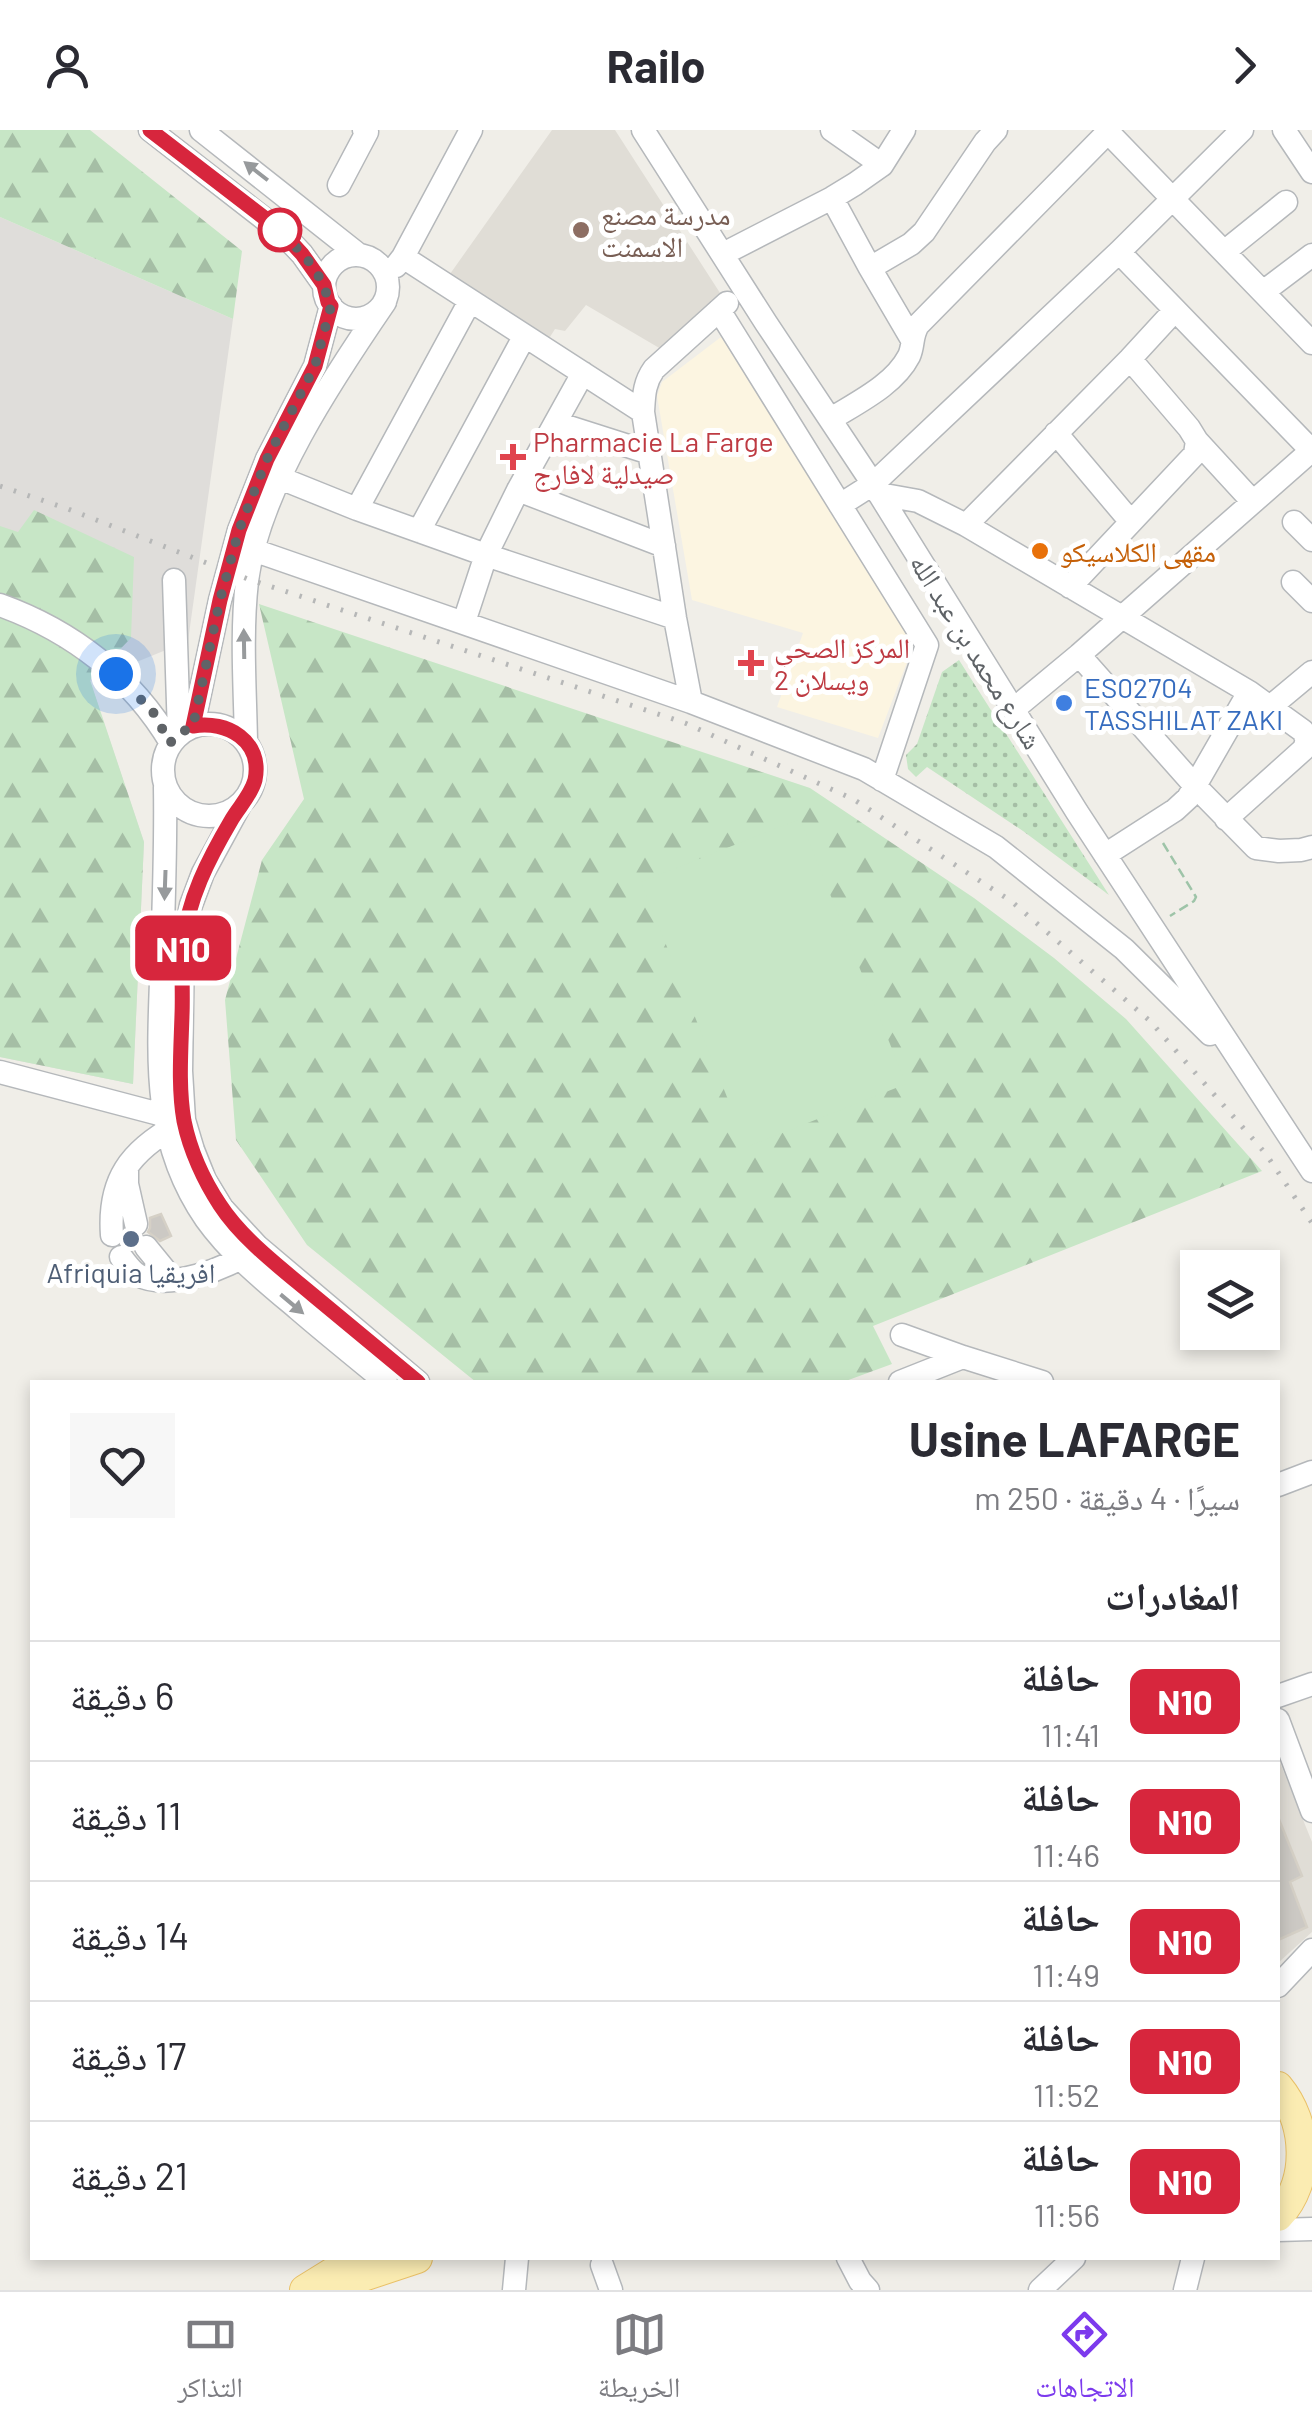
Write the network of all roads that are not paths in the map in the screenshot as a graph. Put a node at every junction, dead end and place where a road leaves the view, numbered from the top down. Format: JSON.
{"nodes":[{"id":1,"x":150,"y":130,"type":"edge"},
{"id":2,"x":201,"y":130,"type":"edge"},
{"id":3,"x":471,"y":130,"type":"edge"},
{"id":4,"x":643,"y":130,"type":"edge"},
{"id":5,"x":832,"y":130,"type":"edge"},
{"id":6,"x":904,"y":130,"type":"edge"},
{"id":7,"x":996,"y":130,"type":"edge"},
{"id":8,"x":1242,"y":130,"type":"edge"},
{"id":9,"x":1284,"y":130,"type":"edge"},
{"id":10,"x":366,"y":131,"type":"edge"},
{"id":11,"x":1107,"y":131,"type":"edge"},
{"id":12,"x":882,"y":165,"type":"junction"},
{"id":13,"x":1312,"y":172,"type":"edge"},
{"id":14,"x":340,"y":185,"type":"dead end"},
{"id":15,"x":1172,"y":197,"type":"junction"},
{"id":16,"x":832,"y":198,"type":"junction"},
{"id":17,"x":1286,"y":202,"type":"dead end"},
{"id":18,"x":418,"y":228,"type":"junction"},
{"id":19,"x":1118,"y":252,"type":"junction"},
{"id":20,"x":1224,"y":252,"type":"junction"},
{"id":21,"x":722,"y":254,"type":"junction"},
{"id":22,"x":1312,"y":255,"type":"edge"},
{"id":23,"x":364,"y":256,"type":"junction"},
{"id":24,"x":404,"y":257,"type":"junction"},
{"id":25,"x":870,"y":268,"type":"junction"},
{"id":26,"x":387,"y":276,"type":"junction"},
{"id":27,"x":744,"y":287,"type":"junction"},
{"id":28,"x":1263,"y":292,"type":"junction"},
{"id":29,"x":328,"y":296,"type":"junction"},
{"id":30,"x":470,"y":301,"type":"junction"},
{"id":31,"x":385,"y":302,"type":"junction"},
{"id":32,"x":720,"y":310,"type":"junction"},
{"id":33,"x":1175,"y":310,"type":"junction"},
{"id":34,"x":766,"y":322,"type":"junction"},
{"id":35,"x":524,"y":337,"type":"junction"},
{"id":36,"x":911,"y":338,"type":"junction"},
{"id":37,"x":1312,"y":342,"type":"edge"},
{"id":38,"x":1130,"y":360,"type":"junction"},
{"id":39,"x":754,"y":365,"type":"junction"},
{"id":40,"x":583,"y":373,"type":"junction"},
{"id":41,"x":643,"y":412,"type":"junction"},
{"id":42,"x":831,"y":418,"type":"junction"},
{"id":43,"x":556,"y":423,"type":"junction"},
{"id":44,"x":1056,"y":433,"type":"junction"},
{"id":45,"x":1197,"y":441,"type":"junction"},
{"id":46,"x":1312,"y":451,"type":"edge"},
{"id":47,"x":650,"y":453,"type":"junction"},
{"id":48,"x":280,"y":478,"type":"junction"},
{"id":49,"x":876,"y":489,"type":"junction"},
{"id":50,"x":518,"y":490,"type":"junction"},
{"id":51,"x":1253,"y":502,"type":"junction"},
{"id":52,"x":840,"y":505,"type":"junction"},
{"id":53,"x":357,"y":509,"type":"junction"},
{"id":54,"x":1131,"y":522,"type":"junction"},
{"id":55,"x":1294,"y":522,"type":"dead end"},
{"id":56,"x":966,"y":525,"type":"junction"},
{"id":57,"x":419,"y":531,"type":"junction"},
{"id":58,"x":1312,"y":540,"type":"edge"},
{"id":59,"x":664,"y":546,"type":"junction"},
{"id":60,"x":254,"y":550,"type":"junction"},
{"id":61,"x":486,"y":555,"type":"junction"},
{"id":62,"x":174,"y":580,"type":"dead end"},
{"id":63,"x":1292,"y":582,"type":"dead end"},
{"id":64,"x":1070,"y":587,"type":"junction"},
{"id":65,"x":1312,"y":602,"type":"edge"},
{"id":66,"x":0,"y":605,"type":"edge"},
{"id":67,"x":675,"y":618,"type":"junction"},
{"id":68,"x":1122,"y":618,"type":"junction"},
{"id":69,"x":464,"y":622,"type":"junction"},
{"id":70,"x":962,"y":628,"type":"junction"},
{"id":71,"x":927,"y":645,"type":"junction"},
{"id":72,"x":1079,"y":656,"type":"junction"},
{"id":73,"x":1312,"y":672,"type":"edge"},
{"id":74,"x":1250,"y":692,"type":"junction"},
{"id":75,"x":691,"y":702,"type":"junction"},
{"id":76,"x":1270,"y":706,"type":"junction"},
{"id":77,"x":1014,"y":709,"type":"junction"},
{"id":78,"x":181,"y":735,"type":"junction"},
{"id":79,"x":246,"y":742,"type":"junction"},
{"id":80,"x":882,"y":780,"type":"junction"},
{"id":81,"x":1196,"y":786,"type":"junction"},
{"id":82,"x":165,"y":787,"type":"junction"},
{"id":83,"x":240,"y":805,"type":"junction"},
{"id":84,"x":1226,"y":819,"type":"junction"},
{"id":85,"x":1312,"y":847,"type":"edge"},
{"id":86,"x":1105,"y":855,"type":"junction"},
{"id":87,"x":1245,"y":1068,"type":"junction"},
{"id":88,"x":0,"y":1072,"type":"edge"},
{"id":89,"x":172,"y":1122,"type":"junction"},
{"id":90,"x":1303,"y":1136,"type":"edge"},
{"id":91,"x":127,"y":1163,"type":"junction"},
{"id":92,"x":1312,"y":1170,"type":"edge"},
{"id":93,"x":136,"y":1224,"type":"dead end"},
{"id":94,"x":112,"y":1235,"type":"dead end"},
{"id":95,"x":146,"y":1247,"type":"dead end"},
{"id":96,"x":249,"y":1252,"type":"junction"},
{"id":97,"x":122,"y":1258,"type":"dead end"},
{"id":98,"x":173,"y":1280,"type":"junction"},
{"id":99,"x":902,"y":1335,"type":"dead end"},
{"id":100,"x":962,"y":1358,"type":"junction"},
{"id":101,"x":384,"y":1380,"type":"edge"},
{"id":102,"x":415,"y":1380,"type":"edge"},
{"id":103,"x":905,"y":1380,"type":"edge"},
{"id":104,"x":1035,"y":1380,"type":"edge"},
{"id":105,"x":1312,"y":1472,"type":"edge"},
{"id":106,"x":1280,"y":1484,"type":"edge"},
{"id":107,"x":1312,"y":1684,"type":"edge"},
{"id":108,"x":1280,"y":1695,"type":"edge"},
{"id":109,"x":1282,"y":1746,"type":"edge"},
{"id":110,"x":1312,"y":1812,"type":"edge"},
{"id":111,"x":1312,"y":1950,"type":"edge"},
{"id":112,"x":1280,"y":1984,"type":"edge"},
{"id":113,"x":1280,"y":2090,"type":"edge"},
{"id":114,"x":1306,"y":2133,"type":"edge"},
{"id":115,"x":1312,"y":2190,"type":"edge"},
{"id":116,"x":1280,"y":2218,"type":"edge"},
{"id":117,"x":1312,"y":2228,"type":"edge"},
{"id":118,"x":354,"y":2260,"type":"edge"},
{"id":119,"x":411,"y":2260,"type":"edge"},
{"id":120,"x":517,"y":2260,"type":"edge"},
{"id":121,"x":849,"y":2260,"type":"edge"},
{"id":122,"x":1072,"y":2260,"type":"edge"},
{"id":123,"x":1192,"y":2260,"type":"edge"},
{"id":124,"x":602,"y":2265,"type":"dead end"},
{"id":125,"x":306,"y":2290,"type":"edge"},
{"id":126,"x":339,"y":2290,"type":"edge"},
{"id":127,"x":514,"y":2290,"type":"edge"},
{"id":128,"x":611,"y":2290,"type":"edge"},
{"id":129,"x":868,"y":2290,"type":"edge"},
{"id":130,"x":1040,"y":2290,"type":"edge"},
{"id":131,"x":1185,"y":2290,"type":"edge"}],
"edges":[{"from":1,"to":29,"type":"street"},
{"from":23,"to":2,"type":"street","one_way":true},
{"from":3,"to":18,"type":"street"},
{"from":4,"to":21,"type":"street","name":"شارع محمد بن عبد الله"},
{"from":5,"to":12,"type":"street"},
{"from":6,"to":12,"type":"street"},
{"from":7,"to":25,"type":"street"},
{"from":8,"to":15,"type":"street"},
{"from":9,"to":13,"type":"street"},
{"from":10,"to":14,"type":"street"},
{"from":11,"to":15,"type":"street"},
{"from":11,"to":36,"type":"street"},
{"from":12,"to":16,"type":"street"},
{"from":15,"to":19,"type":"street"},
{"from":15,"to":20,"type":"street"},
{"from":16,"to":21,"type":"street"},
{"from":16,"to":25,"type":"street"},
{"from":17,"to":20,"type":"street"},
{"from":18,"to":23,"type":"street"},
{"from":18,"to":24,"type":"street"},
{"from":19,"to":33,"type":"street"},
{"from":19,"to":49,"type":"street"},
{"from":20,"to":28,"type":"street"},
{"from":21,"to":27,"type":"street","name":"شارع محمد بن عبد الله"},
{"from":22,"to":28,"type":"street"},
{"from":23,"to":26,"type":"street"},
{"from":23,"to":29,"type":"street"},
{"from":24,"to":26,"type":"street"},
{"from":24,"to":30,"type":"street"},
{"from":25,"to":36,"type":"street"},
{"from":26,"to":31,"type":"street"},
{"from":27,"to":32,"type":"street"},
{"from":27,"to":34,"type":"street","name":"شارع محمد بن عبد الله"},
{"from":28,"to":37,"type":"street"},
{"from":29,"to":31,"type":"street"},
{"from":29,"to":78,"type":"street"},
{"from":30,"to":35,"type":"street"},
{"from":30,"to":53,"type":"street"},
{"from":31,"to":48,"type":"street"},
{"from":32,"to":39,"type":"street"},
{"from":32,"to":41,"type":"street"},
{"from":33,"to":38,"type":"street"},
{"from":33,"to":46,"type":"street"},
{"from":34,"to":39,"type":"street"},
{"from":34,"to":42,"type":"street","name":"شارع محمد بن عبد الله"},
{"from":35,"to":40,"type":"street"},
{"from":35,"to":57,"type":"street"},
{"from":36,"to":42,"type":"street"},
{"from":38,"to":44,"type":"street"},
{"from":38,"to":45,"type":"street"},
{"from":39,"to":52,"type":"street"},
{"from":40,"to":41,"type":"street"},
{"from":40,"to":43,"type":"street"},
{"from":41,"to":47,"type":"street"},
{"from":42,"to":49,"type":"street","name":"شارع محمد بن عبد الله"},
{"from":43,"to":47,"type":"street"},
{"from":43,"to":50,"type":"street"},
{"from":44,"to":54,"type":"street"},
{"from":44,"to":56,"type":"street"},
{"from":45,"to":51,"type":"street"},
{"from":45,"to":54,"type":"street"},
{"from":46,"to":51,"type":"street"},
{"from":47,"to":59,"type":"street"},
{"from":48,"to":53,"type":"street"},
{"from":48,"to":60,"type":"street"},
{"from":49,"to":52,"type":"street"},
{"from":49,"to":56,"type":"street"},
{"from":49,"to":70,"type":"street","name":"شارع محمد بن عبد الله"},
{"from":50,"to":59,"type":"street"},
{"from":50,"to":61,"type":"street"},
{"from":51,"to":68,"type":"street"},
{"from":52,"to":71,"type":"street"},
{"from":53,"to":57,"type":"street"},
{"from":54,"to":64,"type":"street"},
{"from":55,"to":58,"type":"street"},
{"from":56,"to":64,"type":"street"},
{"from":57,"to":61,"type":"street"},
{"from":59,"to":67,"type":"street"},
{"from":60,"to":69,"type":"street"},
{"from":79,"to":60,"type":"street","one_way":true},
{"from":61,"to":67,"type":"street"},
{"from":61,"to":69,"type":"street"},
{"from":62,"to":78,"type":"street"},
{"from":63,"to":65,"type":"street"},
{"from":64,"to":68,"type":"street"},
{"from":66,"to":78,"type":"street"},
{"from":67,"to":75,"type":"street"},
{"from":68,"to":72,"type":"street"},
{"from":68,"to":74,"type":"street"},
{"from":69,"to":75,"type":"street"},
{"from":70,"to":71,"type":"street"},
{"from":70,"to":77,"type":"street","name":"شارع محمد بن عبد الله"},
{"from":71,"to":80,"type":"street"},
{"from":72,"to":77,"type":"street"},
{"from":72,"to":81,"type":"street"},
{"from":73,"to":76,"type":"street"},
{"from":74,"to":76,"type":"street"},
{"from":74,"to":81,"type":"street"},
{"from":75,"to":80,"type":"street"},
{"from":76,"to":84,"type":"street"},
{"from":77,"to":86,"type":"street","name":"شارع محمد بن عبد الله"},
{"from":78,"to":79,"type":"street"},
{"from":78,"to":82,"type":"street"},
{"from":79,"to":83,"type":"street"},
{"from":80,"to":87,"type":"street"},
{"from":81,"to":84,"type":"street"},
{"from":81,"to":86,"type":"street"},
{"from":82,"to":83,"type":"street"},
{"from":82,"to":89,"type":"street","one_way":true},
{"from":83,"to":89,"type":"street"},
{"from":84,"to":85,"type":"street"},
{"from":86,"to":87,"type":"street","name":"شارع محمد بن عبد الله"},
{"from":87,"to":90,"type":"street","name":"شارع محمد بن عبد الله"},
{"from":88,"to":89,"type":"street"},
{"from":89,"to":91,"type":"street"},
{"from":89,"to":96,"type":"street"},
{"from":90,"to":92,"type":"street","name":"شارع محمد بن عبد الله"},
{"from":91,"to":93,"type":"street"},
{"from":91,"to":94,"type":"street"},
{"from":95,"to":98,"type":"street"},
{"from":96,"to":98,"type":"street"},
{"from":96,"to":101,"type":"street","one_way":true},
{"from":96,"to":102,"type":"street"},
{"from":97,"to":98,"type":"street"},
{"from":99,"to":100,"type":"street"},
{"from":100,"to":103,"type":"street"},
{"from":100,"to":104,"type":"street"},
{"from":105,"to":106,"type":"street"},
{"from":107,"to":108,"type":"street"},
{"from":109,"to":110,"type":"street"},
{"from":111,"to":112,"type":"street"},
{"from":113,"to":114,"type":"main road"},
{"from":114,"to":116,"type":"main road"},
{"from":115,"to":116,"type":"main road"},
{"from":116,"to":117,"type":"street"},
{"from":118,"to":125,"type":"main road"},
{"from":119,"to":126,"type":"main road"},
{"from":120,"to":127,"type":"street"},
{"from":121,"to":129,"type":"street"},
{"from":122,"to":130,"type":"street"},
{"from":123,"to":131,"type":"street"},
{"from":124,"to":128,"type":"street"}]}
